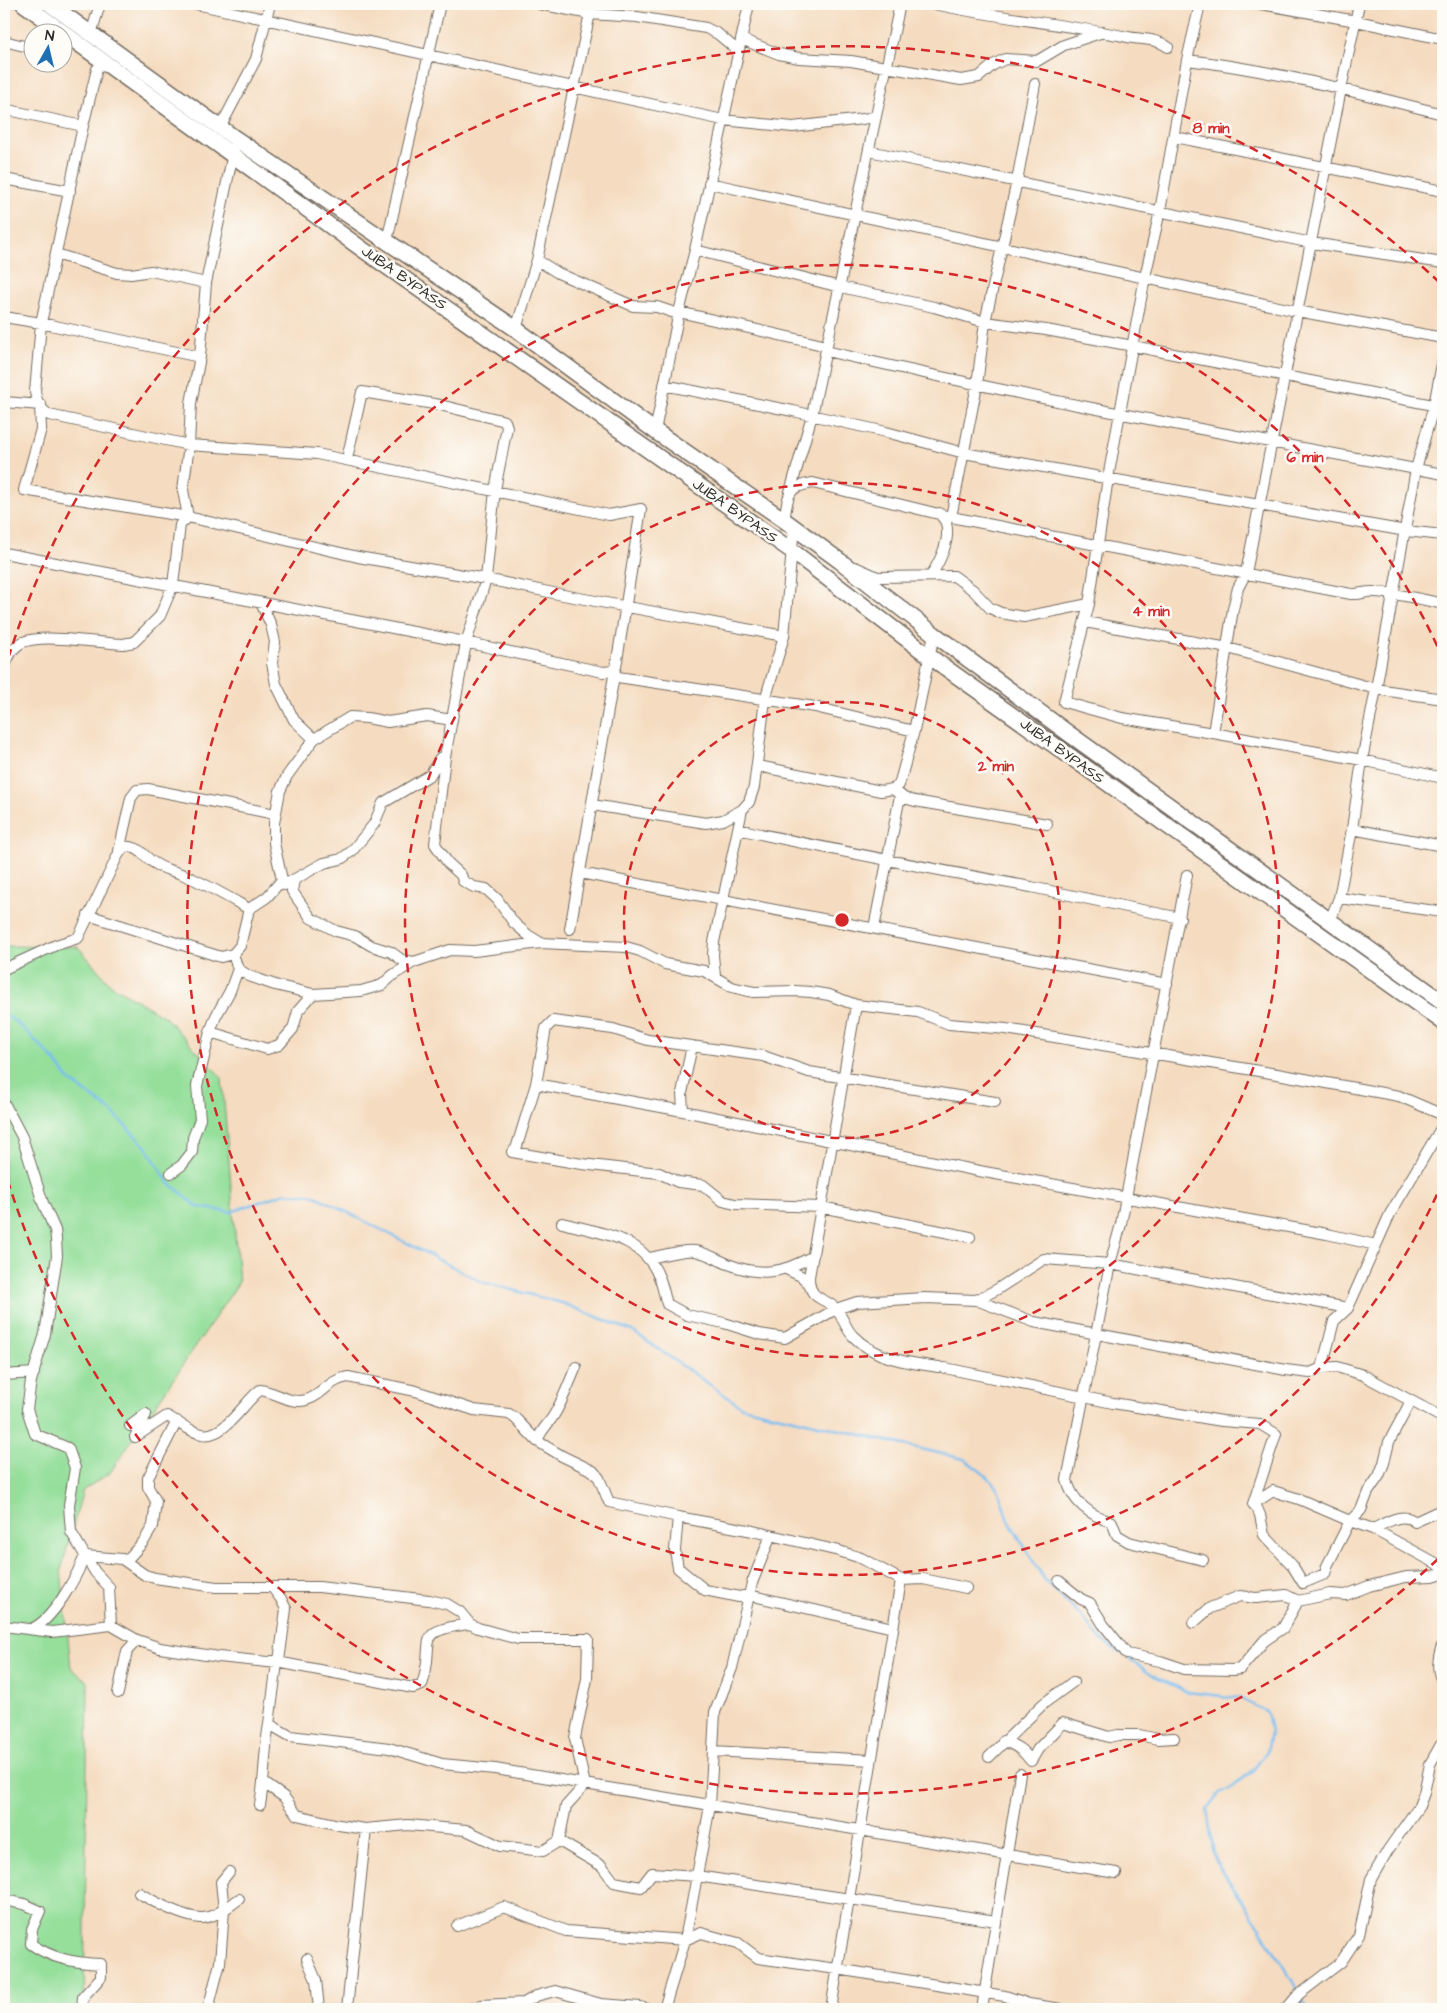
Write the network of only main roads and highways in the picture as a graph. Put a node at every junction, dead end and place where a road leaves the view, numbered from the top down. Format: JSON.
{"nodes":[{"id":1,"x":24,"y":4,"type":"edge"},
{"id":2,"x":50,"y":4,"type":"edge"},
{"id":3,"x":1443,"y":1002,"type":"edge"},
{"id":4,"x":1443,"y":1022,"type":"edge"}],
"edges":[{"from":1,"to":4,"type":"main road","name":"JUBA BYPASS"},
{"from":2,"to":3,"type":"main road","name":"JUBA BYPASS"}]}
